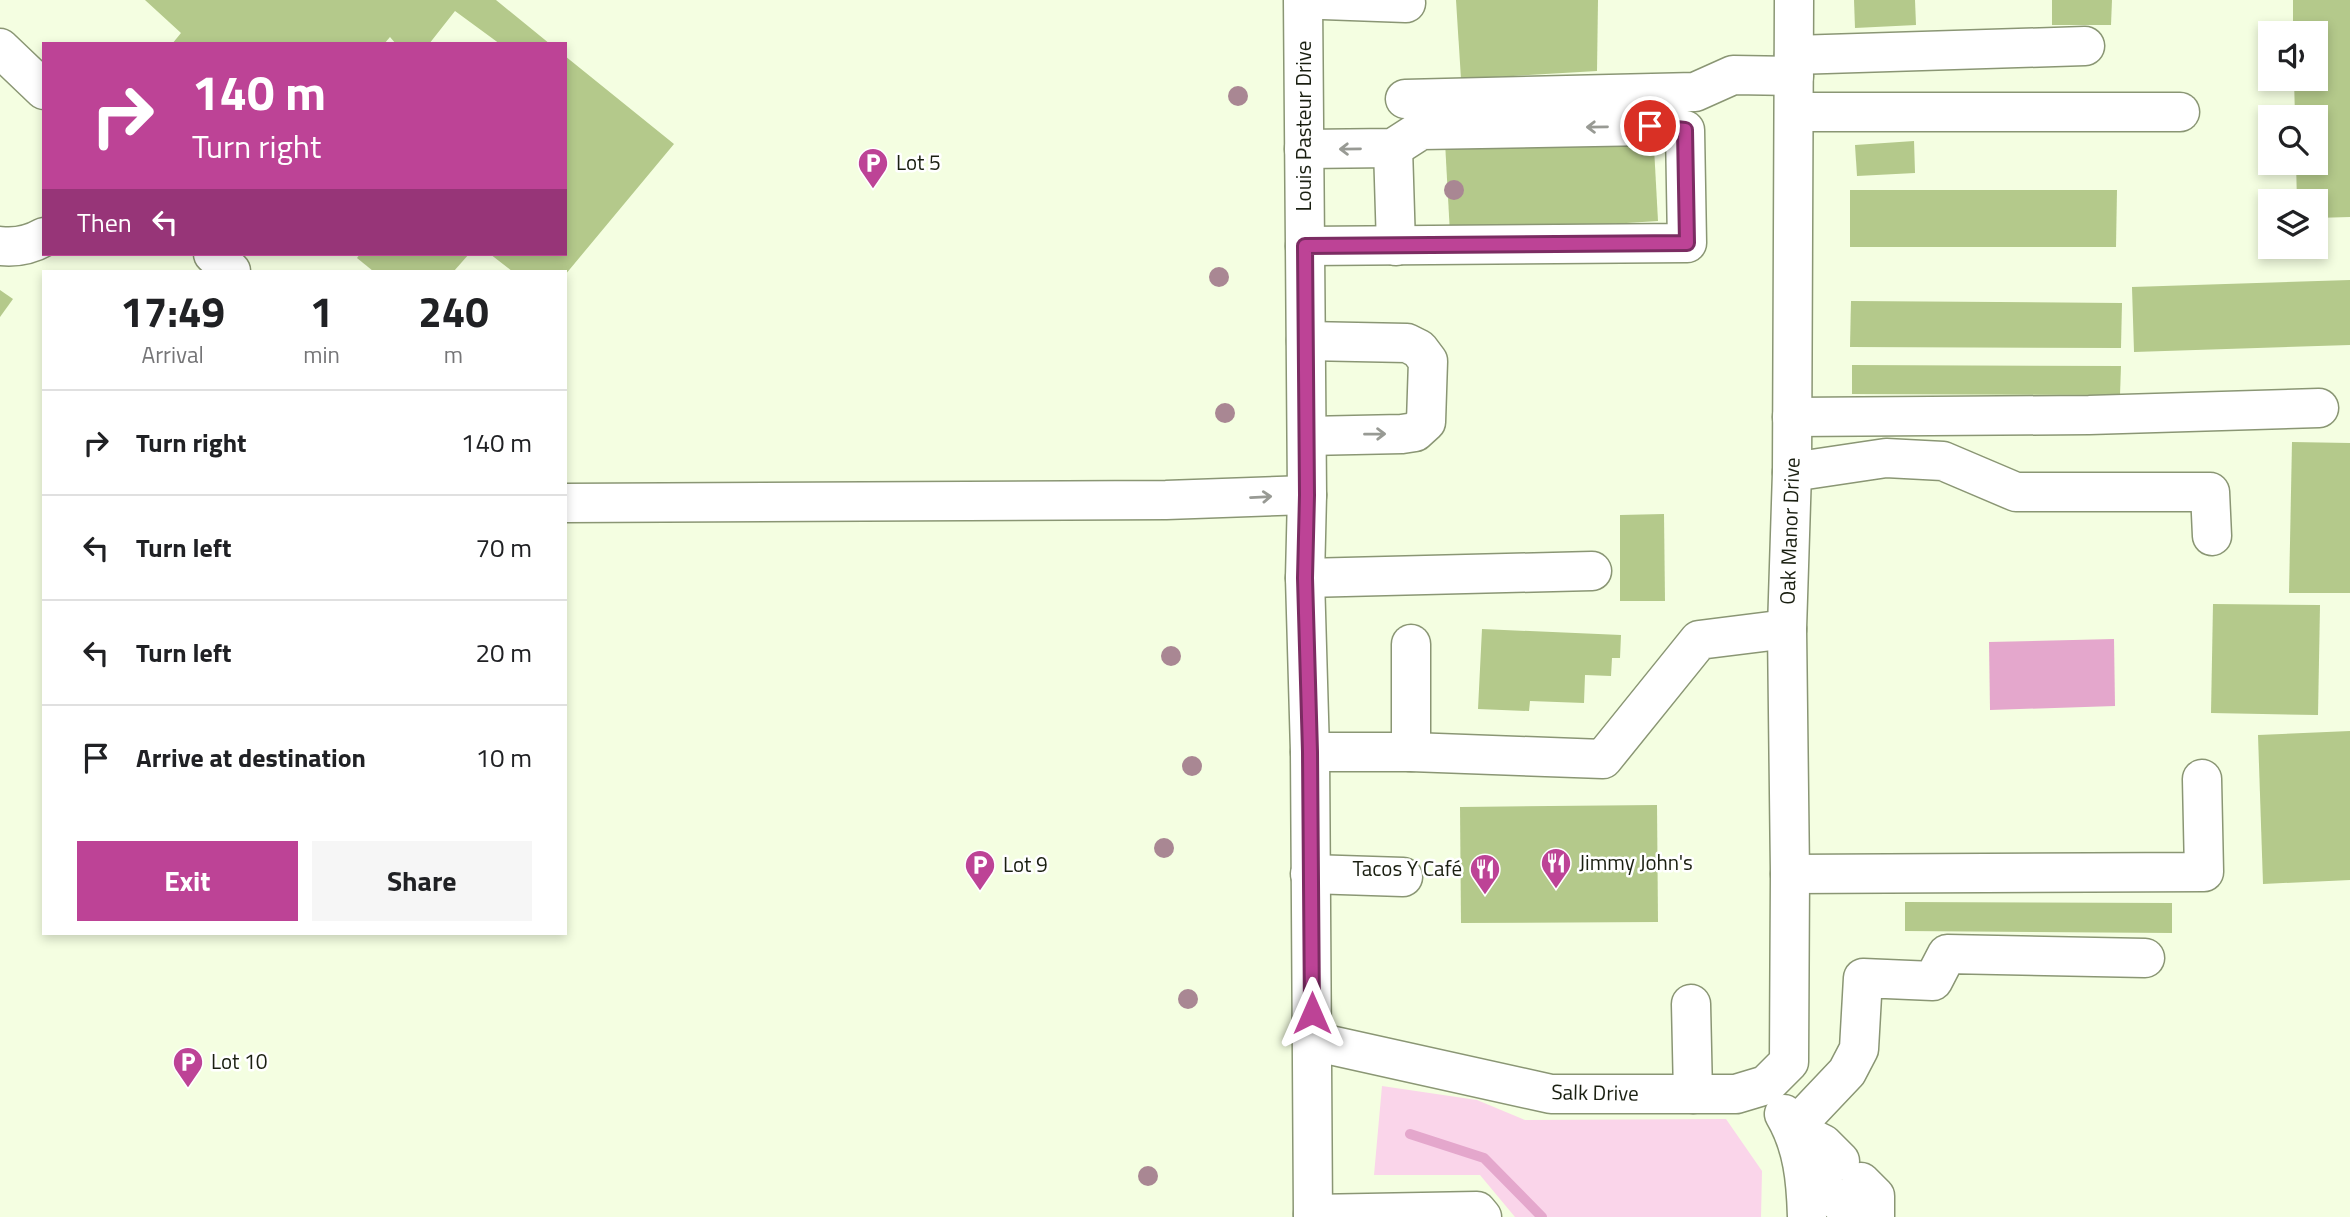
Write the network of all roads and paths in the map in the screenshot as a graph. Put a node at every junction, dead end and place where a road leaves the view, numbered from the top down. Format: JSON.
{"nodes":[{"id":1,"x":1303,"y":0,"type":"edge"},
{"id":2,"x":1323,"y":0,"type":"edge"},
{"id":3,"x":1794,"y":0,"type":"edge"},
{"id":4,"x":1406,"y":3,"type":"dead end"},
{"id":5,"x":2085,"y":46,"type":"dead end"},
{"id":6,"x":0,"y":48,"type":"edge"},
{"id":7,"x":1794,"y":81,"type":"junction"},
{"id":8,"x":42,"y":88,"type":"edge"},
{"id":9,"x":1405,"y":99,"type":"dead end"},
{"id":10,"x":2179,"y":112,"type":"dead end"},
{"id":11,"x":1393,"y":148,"type":"junction"},
{"id":12,"x":1304,"y":149,"type":"junction"},
{"id":13,"x":42,"y":238,"type":"edge"},
{"id":14,"x":0,"y":246,"type":"edge"},
{"id":15,"x":1305,"y":246,"type":"junction"},
{"id":16,"x":1396,"y":246,"type":"junction"},
{"id":17,"x":215,"y":256,"type":"edge"},
{"id":18,"x":230,"y":270,"type":"edge"},
{"id":19,"x":1306,"y":341,"type":"junction"},
{"id":20,"x":2319,"y":408,"type":"dead end"},
{"id":21,"x":1792,"y":417,"type":"junction"},
{"id":22,"x":1307,"y":436,"type":"junction"},
{"id":23,"x":1792,"y":472,"type":"junction"},
{"id":24,"x":1307,"y":495,"type":"junction"},
{"id":25,"x":567,"y":503,"type":"edge"},
{"id":26,"x":2212,"y":536,"type":"dead end"},
{"id":27,"x":1592,"y":571,"type":"dead end"},
{"id":28,"x":1305,"y":578,"type":"junction"},
{"id":29,"x":1787,"y":629,"type":"junction"},
{"id":30,"x":1411,"y":644,"type":"dead end"},
{"id":31,"x":1310,"y":752,"type":"junction"},
{"id":32,"x":1411,"y":752,"type":"junction"},
{"id":33,"x":2202,"y":779,"type":"dead end"},
{"id":34,"x":1311,"y":874,"type":"junction"},
{"id":35,"x":1790,"y":874,"type":"junction"},
{"id":36,"x":1403,"y":877,"type":"dead end"},
{"id":37,"x":2145,"y":957,"type":"dead end"},
{"id":38,"x":1691,"y":1004,"type":"dead end"},
{"id":39,"x":1312,"y":1041,"type":"junction"},
{"id":40,"x":1778,"y":1074,"type":"junction"},
{"id":41,"x":1693,"y":1094,"type":"junction"},
{"id":42,"x":1793,"y":1129,"type":"junction"},
{"id":43,"x":1841,"y":1183,"type":"edge"},
{"id":44,"x":1313,"y":1216,"type":"edge"},
{"id":45,"x":1482,"y":1217,"type":"edge"},
{"id":46,"x":1807,"y":1217,"type":"edge"},
{"id":47,"x":1875,"y":1217,"type":"edge"}],
"edges":[{"from":1,"to":12,"type":"street","name":"Louis Pasteur Drive"},
{"from":2,"to":4,"type":"street"},
{"from":3,"to":7,"type":"street","name":"Oak Manor Drive"},
{"from":5,"to":7,"type":"street"},
{"from":6,"to":8,"type":"street"},
{"from":7,"to":9,"type":"street"},
{"from":7,"to":10,"type":"street"},
{"from":7,"to":21,"type":"street","name":"Oak Manor Drive"},
{"from":11,"to":12,"type":"street","one_way":true},
{"from":11,"to":16,"type":"street"},
{"from":16,"to":11,"type":"street","one_way":true},
{"from":12,"to":15,"type":"street","name":"Louis Pasteur Drive"},
{"from":13,"to":14,"type":"street"},
{"from":15,"to":16,"type":"street"},
{"from":15,"to":19,"type":"street","name":"Louis Pasteur Drive"},
{"from":17,"to":18,"type":"street"},
{"from":19,"to":22,"type":"street","name":"Louis Pasteur Drive"},
{"from":22,"to":19,"type":"street","one_way":true},
{"from":20,"to":21,"type":"street"},
{"from":21,"to":23,"type":"street","name":"Oak Manor Drive"},
{"from":22,"to":24,"type":"street","name":"Louis Pasteur Drive"},
{"from":23,"to":26,"type":"street"},
{"from":23,"to":29,"type":"street","name":"Oak Manor Drive"},
{"from":25,"to":24,"type":"street","one_way":true},
{"from":24,"to":28,"type":"street","name":"Louis Pasteur Drive"},
{"from":27,"to":28,"type":"street"},
{"from":28,"to":31,"type":"street","name":"Louis Pasteur Drive"},
{"from":29,"to":32,"type":"street"},
{"from":29,"to":35,"type":"street","name":"Oak Manor Drive"},
{"from":30,"to":32,"type":"street"},
{"from":31,"to":32,"type":"street"},
{"from":31,"to":34,"type":"street","name":"Louis Pasteur Drive"},
{"from":33,"to":35,"type":"street"},
{"from":34,"to":36,"type":"street"},
{"from":34,"to":39,"type":"street","name":"Louis Pasteur Drive"},
{"from":35,"to":40,"type":"street","name":"Oak Manor Drive"},
{"from":37,"to":42,"type":"street"},
{"from":38,"to":41,"type":"street"},
{"from":39,"to":41,"type":"street","name":"Salk Drive"},
{"from":39,"to":44,"type":"street","name":"Louis Pasteur Drive"},
{"from":40,"to":41,"type":"street","name":"Salk Drive"},
{"from":40,"to":42,"type":"street"},
{"from":42,"to":43,"type":"street"},
{"from":43,"to":46,"type":"street"},
{"from":43,"to":47,"type":"street"},
{"from":44,"to":45,"type":"street"}]}
